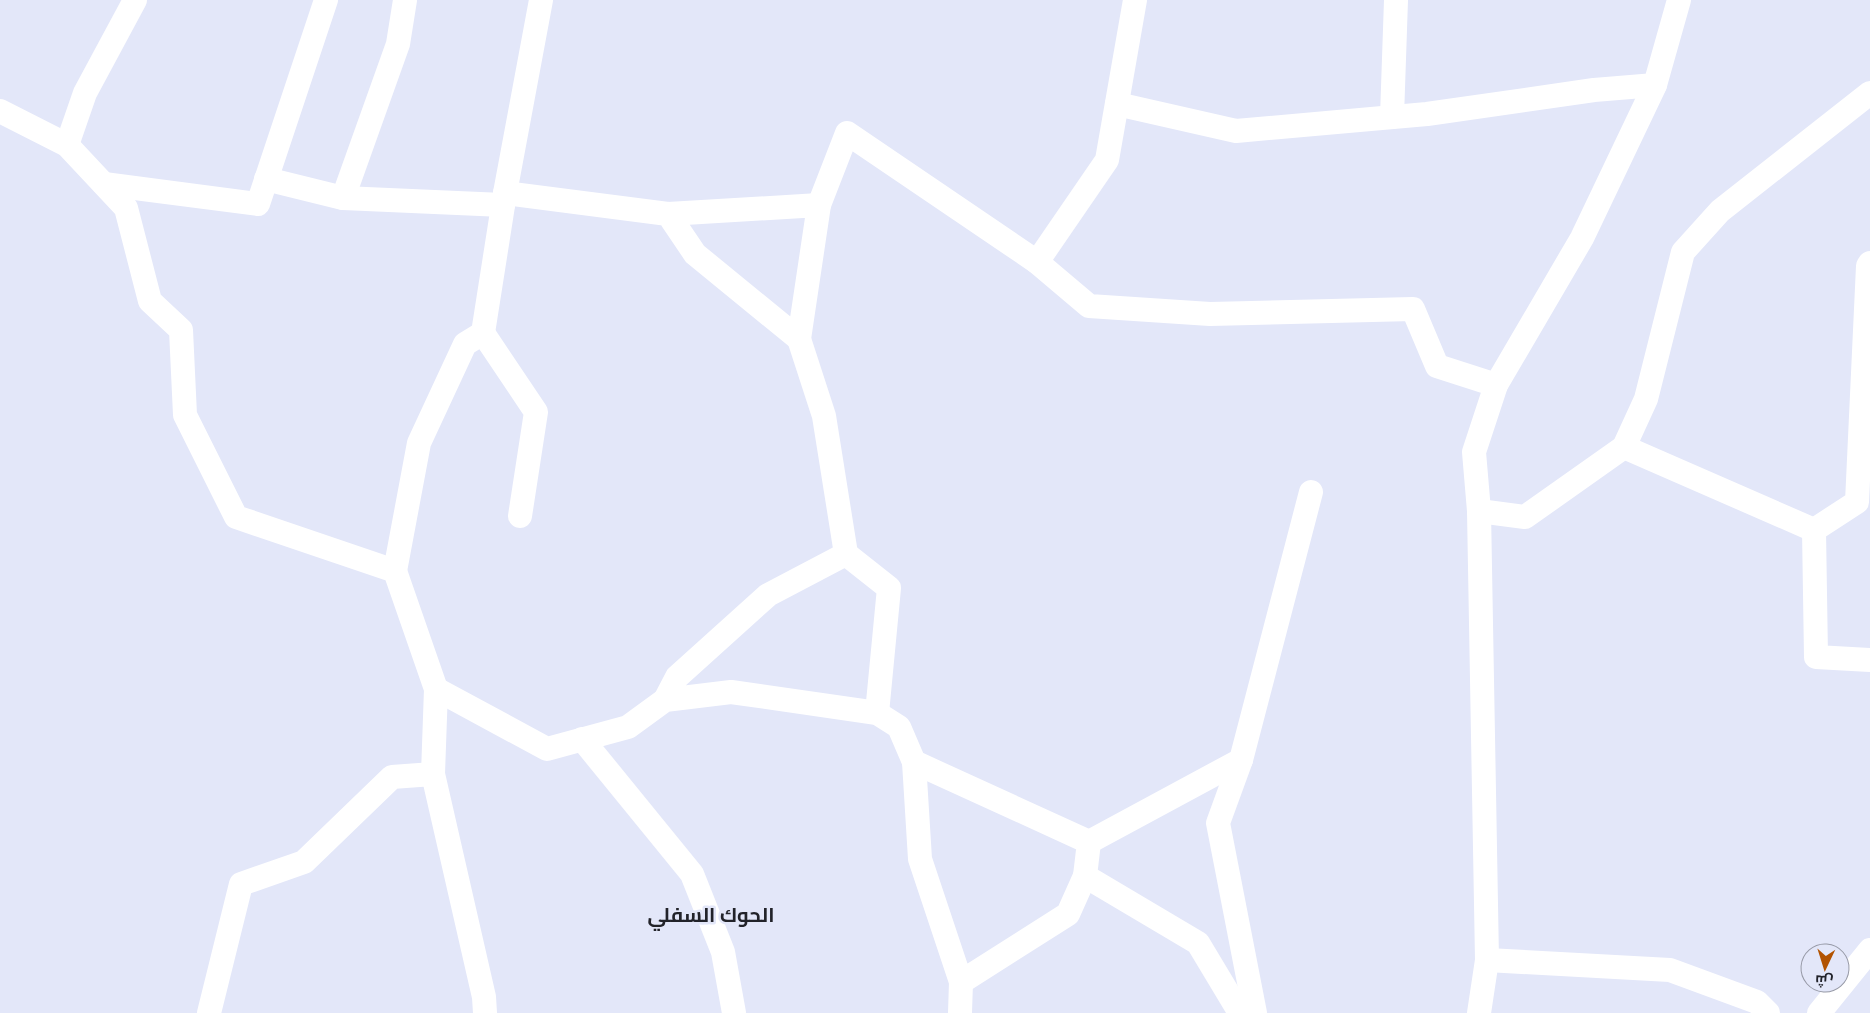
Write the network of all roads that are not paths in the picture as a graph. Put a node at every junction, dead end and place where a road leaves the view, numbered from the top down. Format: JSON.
{"nodes":[{"id":1,"x":135,"y":0,"type":"edge"},
{"id":2,"x":326,"y":0,"type":"edge"},
{"id":3,"x":405,"y":0,"type":"edge"},
{"id":4,"x":541,"y":0,"type":"edge"},
{"id":5,"x":1135,"y":0,"type":"edge"},
{"id":6,"x":1396,"y":0,"type":"edge"},
{"id":7,"x":1679,"y":0,"type":"edge"},
{"id":8,"x":1655,"y":85,"type":"junction"},
{"id":9,"x":1870,"y":93,"type":"edge"},
{"id":10,"x":1117,"y":104,"type":"junction"},
{"id":11,"x":0,"y":111,"type":"edge"},
{"id":12,"x":1392,"y":117,"type":"junction"},
{"id":13,"x":67,"y":144,"type":"junction"},
{"id":14,"x":266,"y":179,"type":"junction"},
{"id":15,"x":104,"y":184,"type":"junction"},
{"id":16,"x":343,"y":198,"type":"junction"},
{"id":17,"x":504,"y":199,"type":"junction"},
{"id":18,"x":819,"y":205,"type":"junction"},
{"id":19,"x":668,"y":214,"type":"junction"},
{"id":20,"x":1037,"y":262,"type":"junction"},
{"id":21,"x":1870,"y":263,"type":"edge"},
{"id":22,"x":483,"y":333,"type":"junction"},
{"id":23,"x":799,"y":339,"type":"junction"},
{"id":24,"x":1496,"y":386,"type":"junction"},
{"id":25,"x":1624,"y":447,"type":"junction"},
{"id":26,"x":1312,"y":492,"type":"dead end"},
{"id":27,"x":1478,"y":511,"type":"junction"},
{"id":28,"x":520,"y":516,"type":"dead end"},
{"id":29,"x":1814,"y":530,"type":"junction"},
{"id":30,"x":846,"y":554,"type":"junction"},
{"id":31,"x":395,"y":571,"type":"junction"},
{"id":32,"x":1870,"y":660,"type":"edge"},
{"id":33,"x":436,"y":689,"type":"junction"},
{"id":34,"x":665,"y":700,"type":"junction"},
{"id":35,"x":877,"y":713,"type":"junction"},
{"id":36,"x":582,"y":740,"type":"junction"},
{"id":37,"x":1241,"y":760,"type":"junction"},
{"id":38,"x":914,"y":762,"type":"junction"},
{"id":39,"x":433,"y":774,"type":"junction"},
{"id":40,"x":1089,"y":842,"type":"junction"},
{"id":41,"x":1085,"y":876,"type":"junction"},
{"id":42,"x":1870,"y":950,"type":"edge"},
{"id":43,"x":1488,"y":960,"type":"junction"},
{"id":44,"x":961,"y":982,"type":"junction"},
{"id":45,"x":209,"y":1013,"type":"edge"},
{"id":46,"x":485,"y":1013,"type":"edge"},
{"id":47,"x":734,"y":1013,"type":"edge"},
{"id":48,"x":960,"y":1013,"type":"edge"},
{"id":49,"x":1240,"y":1013,"type":"edge"},
{"id":50,"x":1255,"y":1013,"type":"edge"},
{"id":51,"x":1479,"y":1013,"type":"edge"},
{"id":52,"x":1768,"y":1013,"type":"edge"},
{"id":53,"x":1819,"y":1013,"type":"edge"}],
"edges":[{"from":1,"to":13,"type":"street"},
{"from":2,"to":14,"type":"street"},
{"from":3,"to":16,"type":"street"},
{"from":4,"to":17,"type":"street"},
{"from":5,"to":10,"type":"street"},
{"from":6,"to":12,"type":"street"},
{"from":7,"to":8,"type":"street"},
{"from":8,"to":12,"type":"street"},
{"from":8,"to":24,"type":"street"},
{"from":9,"to":25,"type":"street"},
{"from":10,"to":12,"type":"street"},
{"from":10,"to":20,"type":"street"},
{"from":11,"to":13,"type":"street"},
{"from":13,"to":15,"type":"street"},
{"from":14,"to":15,"type":"street"},
{"from":14,"to":16,"type":"street"},
{"from":15,"to":31,"type":"street"},
{"from":16,"to":17,"type":"street"},
{"from":17,"to":19,"type":"street"},
{"from":17,"to":22,"type":"street"},
{"from":18,"to":19,"type":"street"},
{"from":18,"to":20,"type":"street"},
{"from":18,"to":23,"type":"street"},
{"from":19,"to":23,"type":"street"},
{"from":20,"to":24,"type":"street"},
{"from":21,"to":29,"type":"street"},
{"from":22,"to":28,"type":"street"},
{"from":22,"to":31,"type":"street"},
{"from":23,"to":30,"type":"street"},
{"from":24,"to":27,"type":"street"},
{"from":25,"to":27,"type":"street"},
{"from":25,"to":29,"type":"street"},
{"from":26,"to":37,"type":"street"},
{"from":27,"to":43,"type":"street"},
{"from":29,"to":32,"type":"street"},
{"from":30,"to":34,"type":"street"},
{"from":30,"to":35,"type":"street"},
{"from":31,"to":33,"type":"street"},
{"from":33,"to":36,"type":"street"},
{"from":33,"to":39,"type":"street"},
{"from":34,"to":35,"type":"street"},
{"from":34,"to":36,"type":"street"},
{"from":35,"to":38,"type":"street"},
{"from":36,"to":47,"type":"street"},
{"from":37,"to":40,"type":"street"},
{"from":37,"to":50,"type":"street"},
{"from":38,"to":40,"type":"street"},
{"from":38,"to":44,"type":"street"},
{"from":39,"to":45,"type":"street"},
{"from":39,"to":46,"type":"street"},
{"from":40,"to":41,"type":"street"},
{"from":41,"to":44,"type":"street"},
{"from":41,"to":49,"type":"street"},
{"from":42,"to":53,"type":"street"},
{"from":43,"to":51,"type":"street"},
{"from":43,"to":52,"type":"street"},
{"from":44,"to":48,"type":"street"}]}
